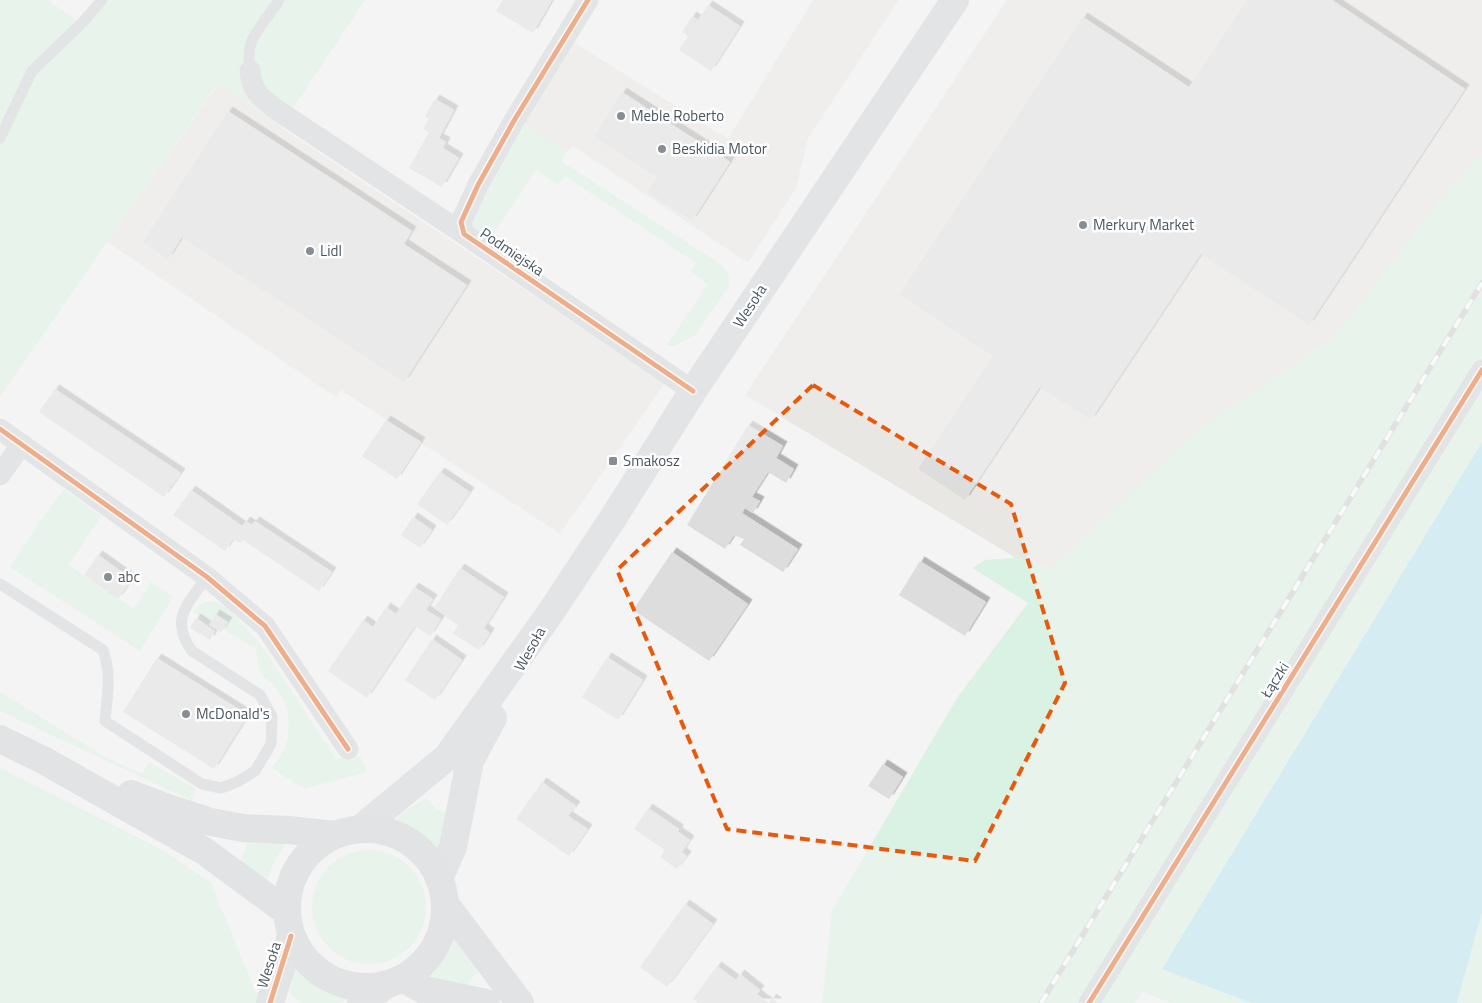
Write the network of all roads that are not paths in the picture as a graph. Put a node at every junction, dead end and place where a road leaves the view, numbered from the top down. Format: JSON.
{"nodes":[{"id":1,"x":102,"y":0,"type":"edge"},
{"id":2,"x":279,"y":0,"type":"edge"},
{"id":3,"x":588,"y":0,"type":"edge"},
{"id":4,"x":955,"y":0,"type":"edge"},
{"id":5,"x":250,"y":71,"type":"joint"},
{"id":6,"x":0,"y":138,"type":"edge"},
{"id":7,"x":464,"y":234,"type":"junction"},
{"id":8,"x":1482,"y":370,"type":"edge"},
{"id":9,"x":694,"y":391,"type":"junction"},
{"id":10,"x":0,"y":429,"type":"edge"},
{"id":11,"x":22,"y":444,"type":"junction"},
{"id":12,"x":0,"y":475,"type":"edge"},
{"id":13,"x":208,"y":577,"type":"junction"},
{"id":14,"x":0,"y":584,"type":"edge"},
{"id":15,"x":549,"y":615,"type":"junction"},
{"id":16,"x":0,"y":738,"type":"edge"},
{"id":17,"x":348,"y":749,"type":"dead end"},
{"id":18,"x":45,"y":761,"type":"junction"},
{"id":19,"x":348,"y":832,"type":"junction"},
{"id":20,"x":442,"y":891,"type":"junction"},
{"id":21,"x":289,"y":924,"type":"junction"},
{"id":22,"x":395,"y":982,"type":"junction"},
{"id":23,"x":270,"y":1003,"type":"edge"},
{"id":24,"x":361,"y":1003,"type":"edge"},
{"id":25,"x":486,"y":1003,"type":"edge"},
{"id":26,"x":520,"y":1003,"type":"edge"},
{"id":27,"x":1089,"y":1003,"type":"edge"}],
"edges":[{"from":1,"to":6,"type":"lane"},
{"from":2,"to":5,"type":"lane","name":"Podmiejska"},
{"from":3,"to":7,"type":"street","name":"Podmiejska"},
{"from":4,"to":9,"type":"main road","name":"Wesoła"},
{"from":5,"to":7,"type":"street","name":"Podmiejska"},
{"from":7,"to":9,"type":"street","name":"Podmiejska"},
{"from":8,"to":27,"type":"street","name":"Łączki"},
{"from":9,"to":15,"type":"main road","name":"Wesoła"},
{"from":10,"to":11,"type":"street"},
{"from":11,"to":12,"type":"street"},
{"from":11,"to":13,"type":"street"},
{"from":13,"to":14,"type":"lane"},
{"from":13,"to":17,"type":"street"},
{"from":15,"to":19,"type":"main road","name":"Wesoła"},
{"from":15,"to":20,"type":"main road","name":"Wesoła"},
{"from":16,"to":18,"type":"main road"},
{"from":18,"to":19,"type":"main road"},
{"from":18,"to":21,"type":"main road"},
{"from":19,"to":20,"type":"main road"},
{"from":19,"to":21,"type":"main road"},
{"from":20,"to":22,"type":"main road"},
{"from":20,"to":26,"type":"main road"},
{"from":21,"to":22,"type":"main road"},
{"from":21,"to":23,"type":"main road","name":"Wesoła"},
{"from":22,"to":24,"type":"main road"},
{"from":22,"to":25,"type":"main road"}]}
